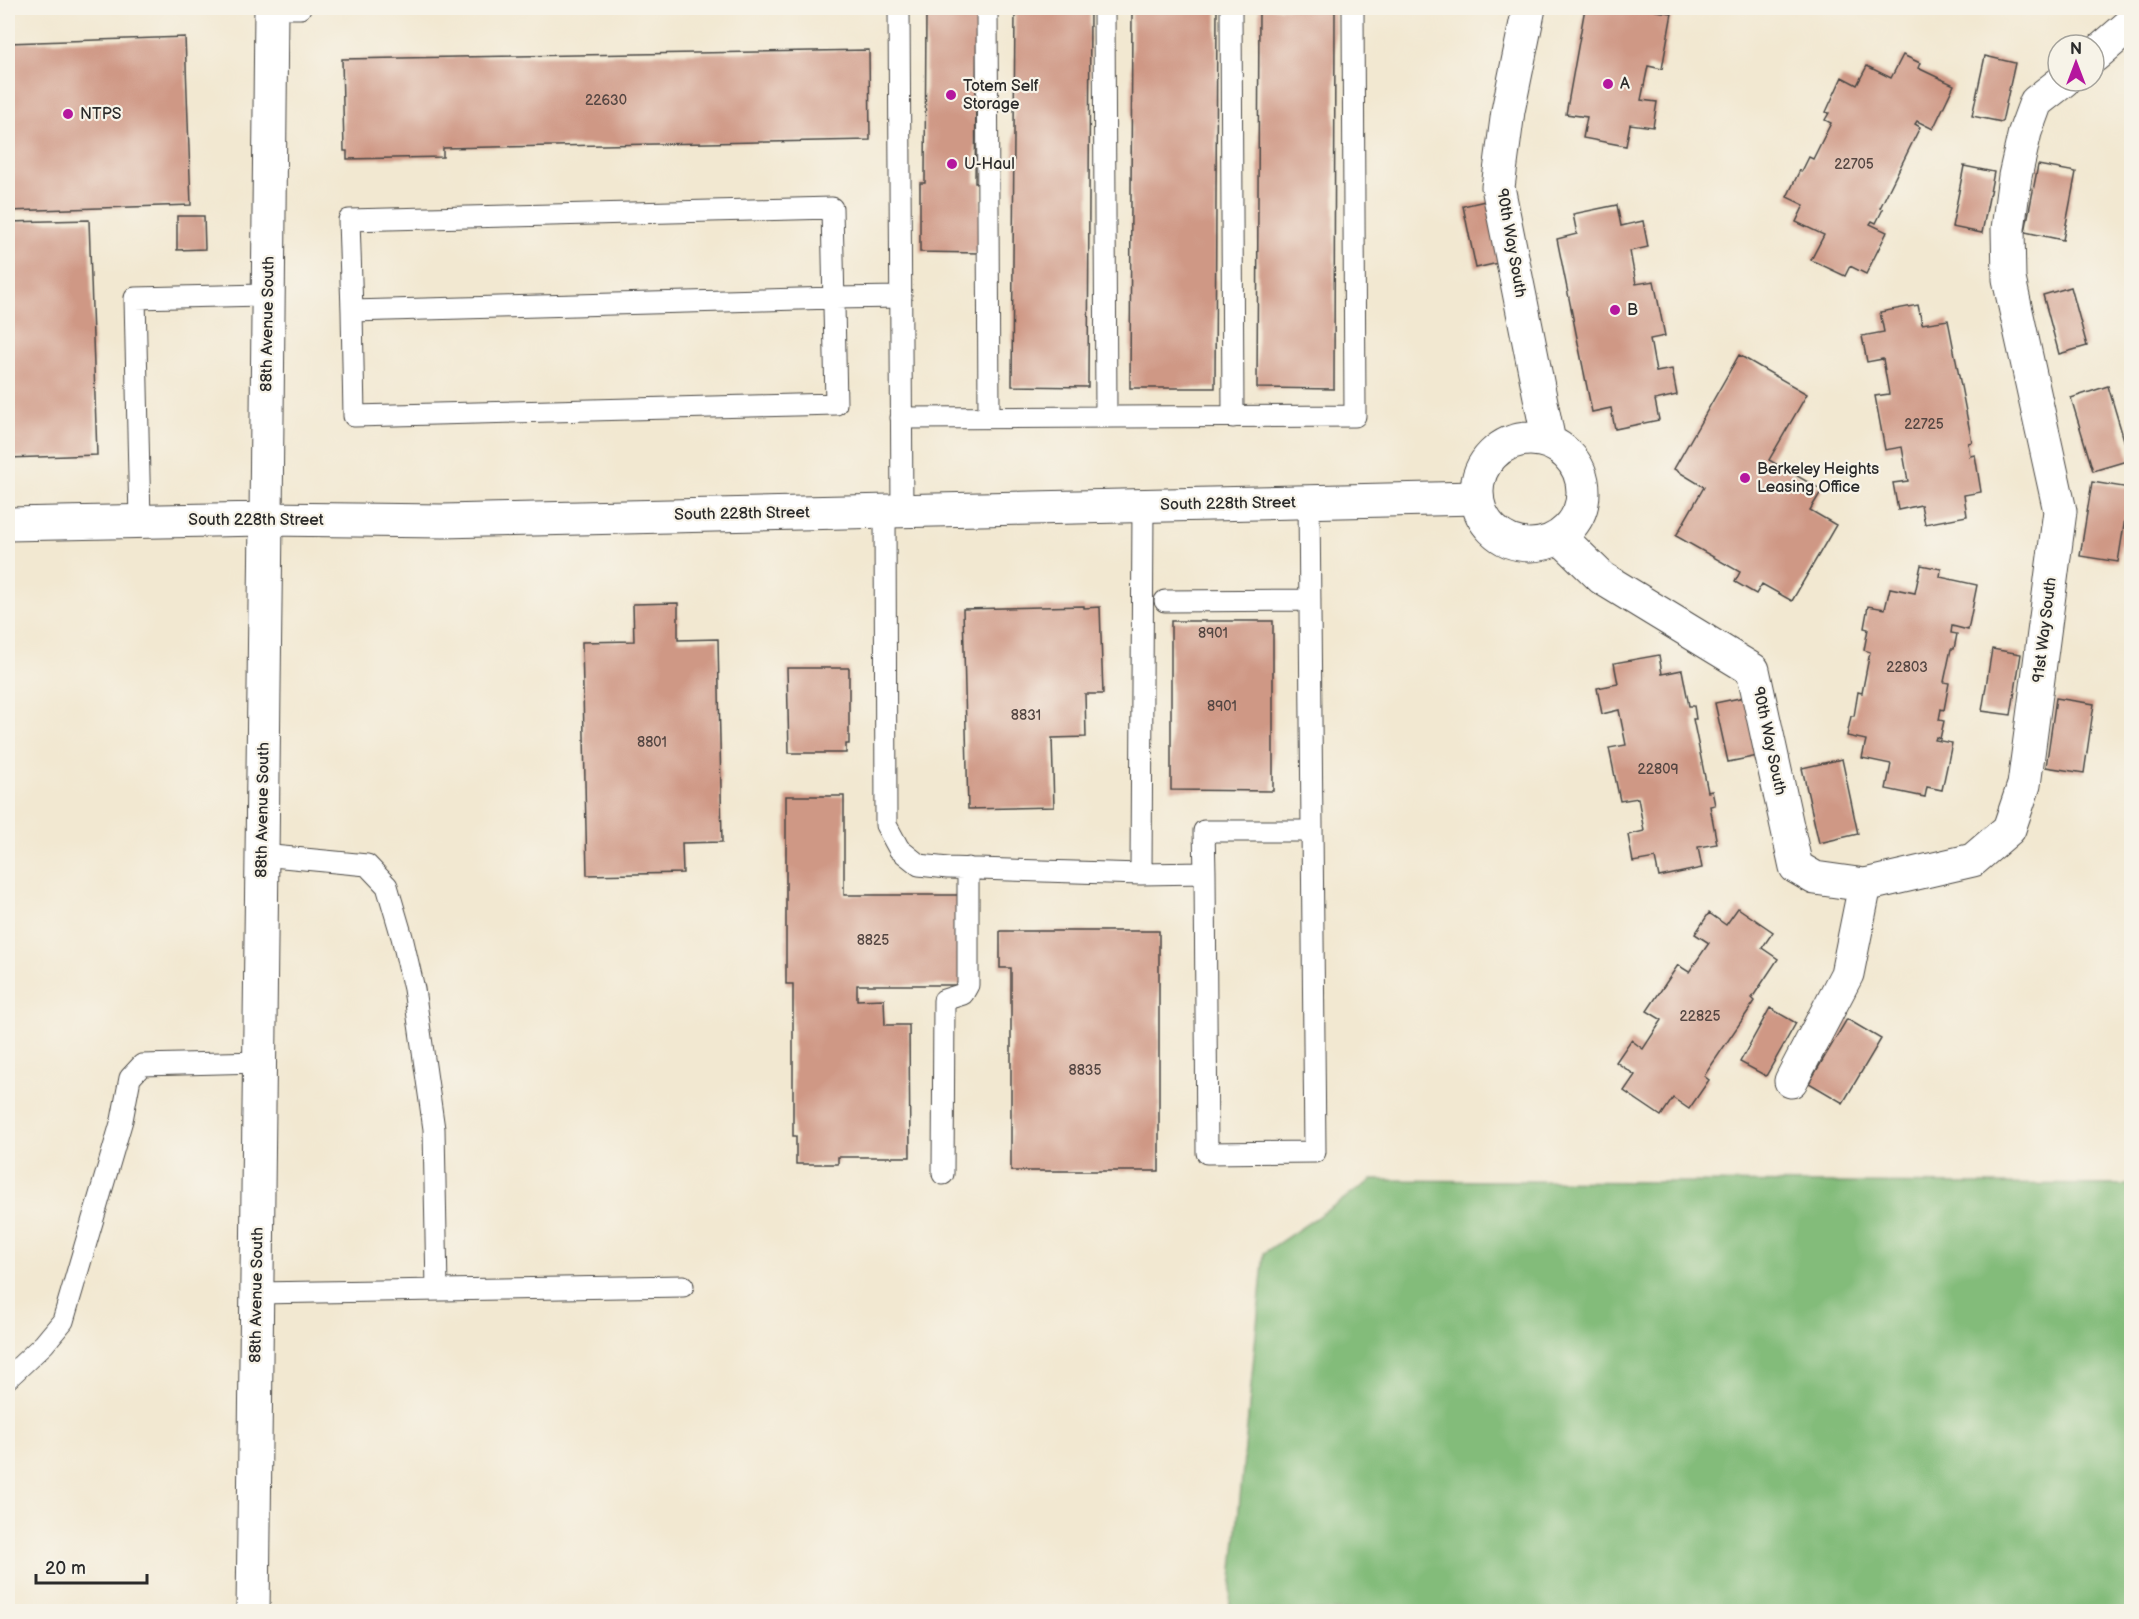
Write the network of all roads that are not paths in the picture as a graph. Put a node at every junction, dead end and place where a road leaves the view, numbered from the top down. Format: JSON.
{"nodes":[{"id":1,"x":281,"y":8,"type":"edge"},
{"id":2,"x":899,"y":8,"type":"edge"},
{"id":3,"x":987,"y":8,"type":"edge"},
{"id":4,"x":1104,"y":8,"type":"edge"},
{"id":5,"x":1231,"y":8,"type":"edge"},
{"id":6,"x":1353,"y":8,"type":"edge"},
{"id":7,"x":1528,"y":8,"type":"edge"},
{"id":8,"x":2132,"y":23,"type":"edge"},
{"id":9,"x":2106,"y":46,"type":"edge"},
{"id":10,"x":2048,"y":93,"type":"edge"},
{"id":11,"x":268,"y":295,"type":"junction"},
{"id":12,"x":901,"y":297,"type":"junction"},
{"id":13,"x":834,"y":298,"type":"junction"},
{"id":14,"x":352,"y":311,"type":"junction"},
{"id":15,"x":989,"y":417,"type":"junction"},
{"id":16,"x":1106,"y":417,"type":"junction"},
{"id":17,"x":1233,"y":417,"type":"junction"},
{"id":18,"x":901,"y":418,"type":"junction"},
{"id":19,"x":1549,"y":442,"type":"junction"},
{"id":20,"x":1477,"y":498,"type":"junction"},
{"id":21,"x":1309,"y":502,"type":"junction"},
{"id":22,"x":1143,"y":505,"type":"junction"},
{"id":23,"x":893,"y":511,"type":"junction"},
{"id":24,"x":266,"y":519,"type":"junction"},
{"id":25,"x":140,"y":521,"type":"junction"},
{"id":26,"x":8,"y":524,"type":"edge"},
{"id":27,"x":1560,"y":537,"type":"junction"},
{"id":28,"x":1310,"y":600,"type":"junction"},
{"id":29,"x":1165,"y":601,"type":"dead end"},
{"id":30,"x":1312,"y":831,"type":"junction"},
{"id":31,"x":262,"y":855,"type":"junction"},
{"id":32,"x":968,"y":868,"type":"junction"},
{"id":33,"x":1205,"y":873,"type":"junction"},
{"id":34,"x":1141,"y":874,"type":"junction"},
{"id":35,"x":1865,"y":885,"type":"junction"},
{"id":36,"x":260,"y":1062,"type":"junction"},
{"id":37,"x":1791,"y":1081,"type":"dead end"},
{"id":38,"x":943,"y":1174,"type":"dead end"},
{"id":39,"x":682,"y":1286,"type":"dead end"},
{"id":40,"x":437,"y":1290,"type":"junction"},
{"id":41,"x":257,"y":1293,"type":"junction"},
{"id":42,"x":8,"y":1378,"type":"edge"},
{"id":43,"x":253,"y":1611,"type":"edge"}],
"edges":[{"from":1,"to":11,"type":"street","name":"88th Avenue South"},
{"from":2,"to":12,"type":"lane"},
{"from":3,"to":15,"type":"lane"},
{"from":4,"to":16,"type":"lane"},
{"from":5,"to":17,"type":"lane"},
{"from":6,"to":17,"type":"lane"},
{"from":7,"to":19,"type":"street","name":"90th Way South"},
{"from":8,"to":9,"type":"street"},
{"from":10,"to":35,"type":"street","name":"91st Way South"},
{"from":11,"to":24,"type":"street","name":"88th Avenue South"},
{"from":11,"to":25,"type":"lane"},
{"from":12,"to":13,"type":"lane"},
{"from":12,"to":18,"type":"lane"},
{"from":13,"to":14,"type":"lane"},
{"from":13,"to":14,"type":"lane"},
{"from":13,"to":14,"type":"lane"},
{"from":15,"to":16,"type":"lane"},
{"from":15,"to":18,"type":"lane"},
{"from":16,"to":17,"type":"lane"},
{"from":18,"to":23,"type":"lane"},
{"from":19,"to":20,"type":"street"},
{"from":19,"to":27,"type":"street"},
{"from":20,"to":21,"type":"street","name":"South 228th Street"},
{"from":20,"to":27,"type":"street"},
{"from":21,"to":22,"type":"street","name":"South 228th Street"},
{"from":21,"to":28,"type":"lane"},
{"from":22,"to":23,"type":"street","name":"South 228th Street"},
{"from":22,"to":34,"type":"lane"},
{"from":23,"to":24,"type":"street","name":"South 228th Street"},
{"from":23,"to":32,"type":"lane"},
{"from":24,"to":25,"type":"street","name":"South 228th Street"},
{"from":24,"to":31,"type":"street","name":"88th Avenue South"},
{"from":25,"to":26,"type":"street","name":"South 228th Street"},
{"from":27,"to":35,"type":"street","name":"90th Way South"},
{"from":28,"to":29,"type":"lane"},
{"from":28,"to":30,"type":"lane"},
{"from":30,"to":33,"type":"lane"},
{"from":30,"to":33,"type":"lane"},
{"from":31,"to":36,"type":"street","name":"88th Avenue South"},
{"from":31,"to":40,"type":"lane"},
{"from":32,"to":34,"type":"lane"},
{"from":32,"to":38,"type":"lane"},
{"from":33,"to":34,"type":"lane"},
{"from":35,"to":37,"type":"street"},
{"from":36,"to":41,"type":"street","name":"88th Avenue South"},
{"from":36,"to":42,"type":"lane"},
{"from":39,"to":40,"type":"lane"},
{"from":40,"to":41,"type":"lane"},
{"from":41,"to":43,"type":"street","name":"88th Avenue South"}]}
